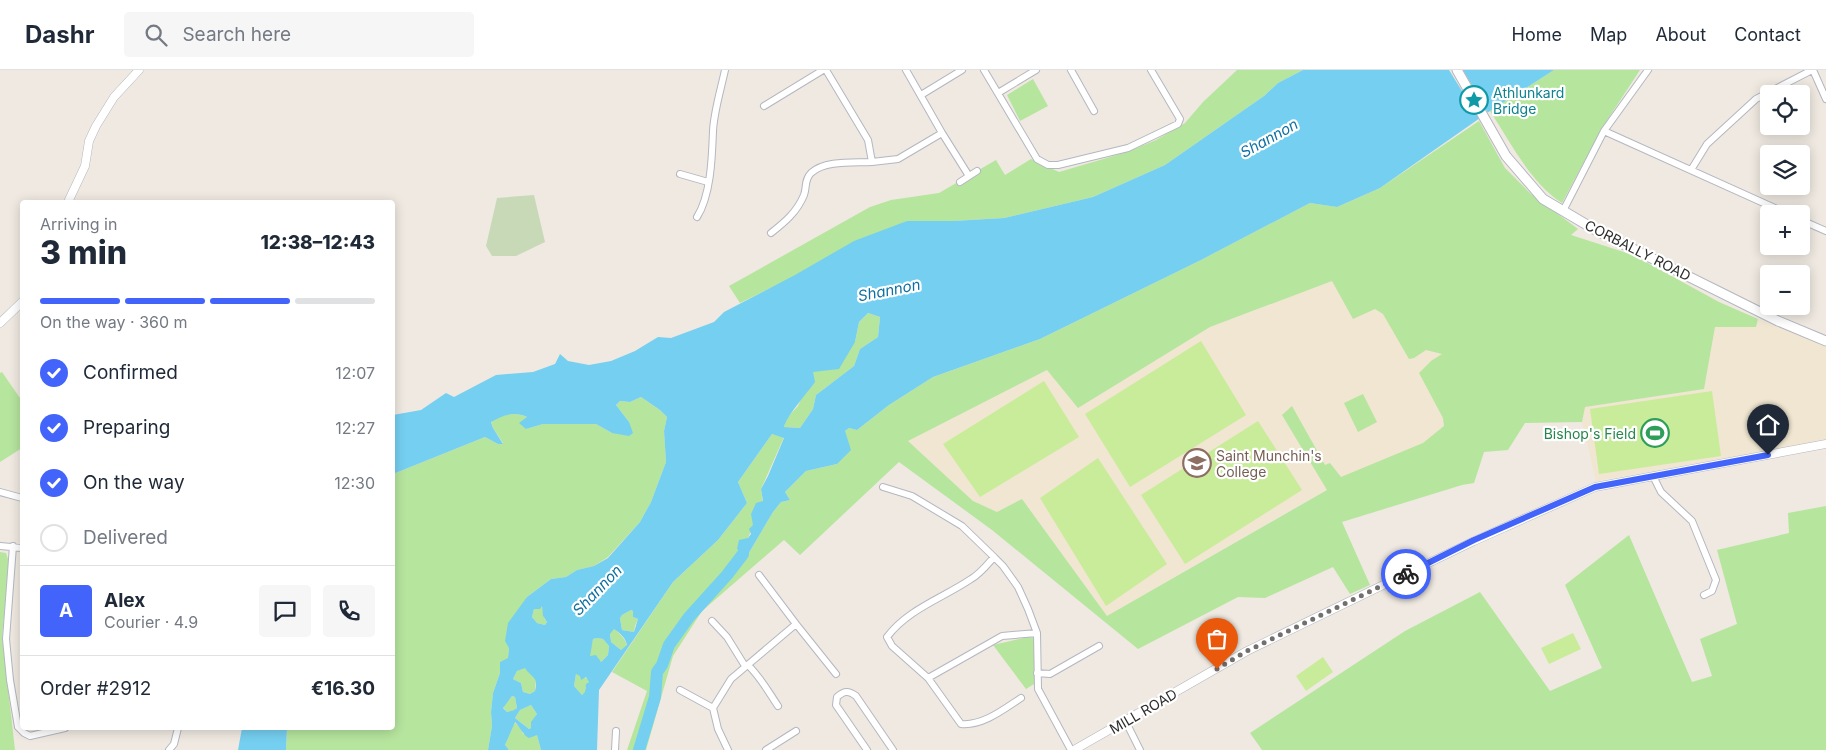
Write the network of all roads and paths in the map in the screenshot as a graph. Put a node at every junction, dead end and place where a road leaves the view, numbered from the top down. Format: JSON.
{"nodes":[{"id":1,"x":139,"y":70,"type":"edge"},
{"id":2,"x":725,"y":70,"type":"edge"},
{"id":3,"x":824,"y":70,"type":"edge"},
{"id":4,"x":906,"y":70,"type":"edge"},
{"id":5,"x":962,"y":70,"type":"edge"},
{"id":6,"x":984,"y":70,"type":"edge"},
{"id":7,"x":1036,"y":70,"type":"edge"},
{"id":8,"x":1071,"y":70,"type":"edge"},
{"id":9,"x":1151,"y":70,"type":"edge"},
{"id":10,"x":1457,"y":70,"type":"edge"},
{"id":11,"x":1648,"y":70,"type":"edge"},
{"id":12,"x":1812,"y":70,"type":"edge"},
{"id":13,"x":998,"y":93,"type":"junction"},
{"id":14,"x":921,"y":95,"type":"junction"},
{"id":15,"x":1826,"y":99,"type":"edge"},
{"id":16,"x":764,"y":106,"type":"dead end"},
{"id":17,"x":1094,"y":112,"type":"dead end"},
{"id":18,"x":1604,"y":131,"type":"junction"},
{"id":19,"x":942,"y":133,"type":"junction"},
{"id":20,"x":872,"y":162,"type":"junction"},
{"id":21,"x":1691,"y":170,"type":"junction"},
{"id":22,"x":978,"y":171,"type":"dead end"},
{"id":23,"x":680,"y":174,"type":"dead end"},
{"id":24,"x":969,"y":176,"type":"junction"},
{"id":25,"x":708,"y":182,"type":"junction"},
{"id":26,"x":960,"y":182,"type":"dead end"},
{"id":27,"x":69,"y":200,"type":"edge"},
{"id":28,"x":1768,"y":205,"type":"edge"},
{"id":29,"x":1563,"y":210,"type":"junction"},
{"id":30,"x":697,"y":217,"type":"dead end"},
{"id":31,"x":1810,"y":224,"type":"edge"},
{"id":32,"x":1826,"y":231,"type":"edge"},
{"id":33,"x":771,"y":233,"type":"dead end"},
{"id":34,"x":20,"y":304,"type":"edge"},
{"id":35,"x":0,"y":323,"type":"edge"},
{"id":36,"x":1826,"y":341,"type":"edge"},
{"id":37,"x":1826,"y":444,"type":"edge"},
{"id":38,"x":1653,"y":476,"type":"junction"},
{"id":39,"x":883,"y":488,"type":"dead end"},
{"id":40,"x":0,"y":492,"type":"edge"},
{"id":41,"x":20,"y":497,"type":"edge"},
{"id":42,"x":0,"y":546,"type":"edge"},
{"id":43,"x":13,"y":546,"type":"junction"},
{"id":44,"x":20,"y":548,"type":"edge"},
{"id":45,"x":994,"y":557,"type":"junction"},
{"id":46,"x":760,"y":575,"type":"dead end"},
{"id":47,"x":1704,"y":595,"type":"dead end"},
{"id":48,"x":712,"y":621,"type":"dead end"},
{"id":49,"x":796,"y":624,"type":"junction"},
{"id":50,"x":1037,"y":633,"type":"junction"},
{"id":51,"x":1099,"y":646,"type":"dead end"},
{"id":52,"x":746,"y":665,"type":"junction"},
{"id":53,"x":1037,"y":673,"type":"junction"},
{"id":54,"x":836,"y":674,"type":"dead end"},
{"id":55,"x":928,"y":678,"type":"junction"},
{"id":56,"x":680,"y":690,"type":"dead end"},
{"id":57,"x":1021,"y":698,"type":"dead end"},
{"id":58,"x":778,"y":706,"type":"dead end"},
{"id":59,"x":713,"y":708,"type":"junction"},
{"id":60,"x":1126,"y":722,"type":"junction"},
{"id":61,"x":20,"y":730,"type":"edge"},
{"id":62,"x":20,"y":730,"type":"edge"},
{"id":63,"x":57,"y":730,"type":"edge"},
{"id":64,"x":178,"y":730,"type":"edge"},
{"id":65,"x":616,"y":731,"type":"dead end"},
{"id":66,"x":796,"y":731,"type":"dead end"},
{"id":67,"x":725,"y":748,"type":"edge"},
{"id":68,"x":169,"y":750,"type":"edge"},
{"id":69,"x":615,"y":750,"type":"edge"},
{"id":70,"x":766,"y":750,"type":"edge"},
{"id":71,"x":867,"y":750,"type":"edge"},
{"id":72,"x":893,"y":750,"type":"edge"},
{"id":73,"x":1073,"y":750,"type":"edge"},
{"id":74,"x":1140,"y":750,"type":"edge"}],
"edges":[{"from":1,"to":27,"type":"street"},
{"from":2,"to":25,"type":"street"},
{"from":3,"to":16,"type":"street"},
{"from":3,"to":20,"type":"street"},
{"from":4,"to":14,"type":"street"},
{"from":5,"to":14,"type":"street"},
{"from":6,"to":13,"type":"street"},
{"from":7,"to":13,"type":"street"},
{"from":8,"to":17,"type":"street"},
{"from":9,"to":13,"type":"street"},
{"from":10,"to":29,"type":"main road","name":"CORBALLY ROAD"},
{"from":11,"to":18,"type":"street"},
{"from":12,"to":15,"type":"street"},
{"from":12,"to":21,"type":"street"},
{"from":14,"to":19,"type":"street"},
{"from":18,"to":21,"type":"street"},
{"from":18,"to":29,"type":"street"},
{"from":19,"to":20,"type":"street"},
{"from":19,"to":24,"type":"street"},
{"from":20,"to":33,"type":"street"},
{"from":21,"to":28,"type":"street"},
{"from":22,"to":24,"type":"street"},
{"from":23,"to":25,"type":"street"},
{"from":24,"to":26,"type":"street"},
{"from":25,"to":30,"type":"street"},
{"from":29,"to":36,"type":"main road","name":"CORBALLY ROAD"},
{"from":31,"to":32,"type":"street"},
{"from":34,"to":35,"type":"street"},
{"from":37,"to":38,"type":"street","name":"MILL ROAD"},
{"from":38,"to":47,"type":"street"},
{"from":38,"to":60,"type":"street","name":"MILL ROAD"},
{"from":39,"to":45,"type":"street"},
{"from":40,"to":41,"type":"street"},
{"from":42,"to":43,"type":"street"},
{"from":43,"to":44,"type":"street"},
{"from":43,"to":61,"type":"street"},
{"from":45,"to":50,"type":"street"},
{"from":45,"to":55,"type":"street"},
{"from":46,"to":49,"type":"street"},
{"from":48,"to":52,"type":"street"},
{"from":49,"to":52,"type":"street"},
{"from":49,"to":54,"type":"street"},
{"from":50,"to":53,"type":"street"},
{"from":50,"to":55,"type":"street"},
{"from":51,"to":53,"type":"street"},
{"from":52,"to":58,"type":"street"},
{"from":52,"to":59,"type":"street"},
{"from":53,"to":73,"type":"street"},
{"from":55,"to":57,"type":"street"},
{"from":56,"to":59,"type":"street"},
{"from":59,"to":67,"type":"street"},
{"from":60,"to":73,"type":"street","name":"MILL ROAD"},
{"from":60,"to":74,"type":"street"},
{"from":62,"to":63,"type":"street"},
{"from":64,"to":68,"type":"street"},
{"from":65,"to":69,"type":"street"},
{"from":66,"to":70,"type":"street"},
{"from":71,"to":72,"type":"street"}]}
